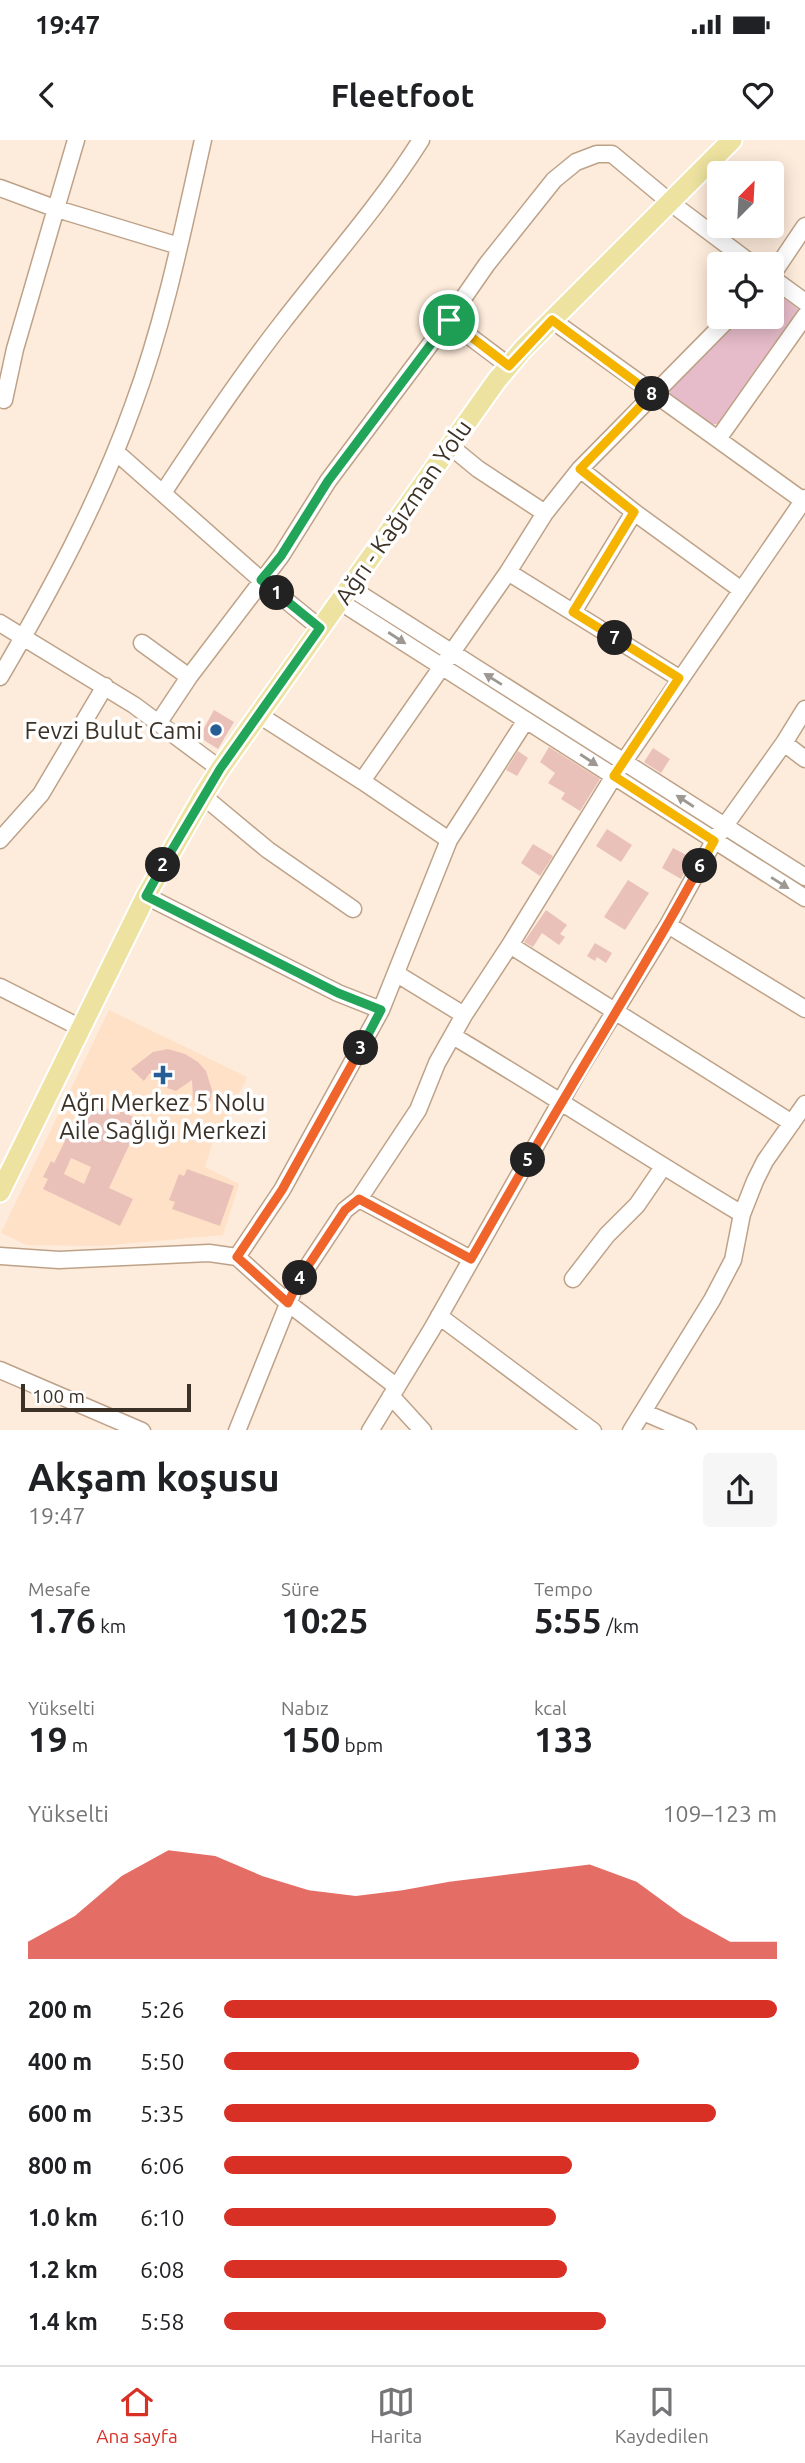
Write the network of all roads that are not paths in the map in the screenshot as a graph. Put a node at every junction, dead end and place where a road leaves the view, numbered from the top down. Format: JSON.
{"nodes":[{"id":1,"x":76,"y":140,"type":"edge"},
{"id":2,"x":203,"y":140,"type":"edge"},
{"id":3,"x":421,"y":140,"type":"edge"},
{"id":4,"x":732,"y":140,"type":"edge"},
{"id":5,"x":0,"y":188,"type":"edge"},
{"id":6,"x":671,"y":203,"type":"junction"},
{"id":7,"x":57,"y":209,"type":"junction"},
{"id":8,"x":803,"y":232,"type":"edge"},
{"id":9,"x":179,"y":246,"type":"junction"},
{"id":10,"x":736,"y":252,"type":"edge"},
{"id":11,"x":784,"y":259,"type":"edge"},
{"id":12,"x":784,"y":285,"type":"edge"},
{"id":13,"x":805,"y":302,"type":"edge"},
{"id":14,"x":805,"y":316,"type":"edge"},
{"id":15,"x":449,"y":320,"type":"junction"},
{"id":16,"x":552,"y":320,"type":"junction"},
{"id":17,"x":718,"y":329,"type":"edge"},
{"id":18,"x":509,"y":366,"type":"junction"},
{"id":19,"x":653,"y":393,"type":"junction"},
{"id":20,"x":0,"y":398,"type":"edge"},
{"id":21,"x":718,"y":439,"type":"junction"},
{"id":22,"x":450,"y":446,"type":"junction"},
{"id":23,"x":116,"y":452,"type":"junction"},
{"id":24,"x":580,"y":469,"type":"junction"},
{"id":25,"x":163,"y":493,"type":"junction"},
{"id":26,"x":804,"y":500,"type":"edge"},
{"id":27,"x":634,"y":512,"type":"junction"},
{"id":28,"x":545,"y":513,"type":"junction"},
{"id":29,"x":508,"y":572,"type":"junction"},
{"id":30,"x":261,"y":580,"type":"junction"},
{"id":31,"x":740,"y":589,"type":"junction"},
{"id":32,"x":344,"y":594,"type":"junction"},
{"id":33,"x":573,"y":612,"type":"junction"},
{"id":34,"x":0,"y":623,"type":"edge"},
{"id":35,"x":320,"y":628,"type":"junction"},
{"id":36,"x":24,"y":636,"type":"junction"},
{"id":37,"x":142,"y":643,"type":"dead end"},
{"id":38,"x":452,"y":652,"type":"junction"},
{"id":39,"x":441,"y":666,"type":"junction"},
{"id":40,"x":0,"y":677,"type":"edge"},
{"id":41,"x":189,"y":677,"type":"junction"},
{"id":42,"x":679,"y":678,"type":"junction"},
{"id":43,"x":105,"y":687,"type":"junction"},
{"id":44,"x":805,"y":709,"type":"edge"},
{"id":45,"x":259,"y":715,"type":"junction"},
{"id":46,"x":527,"y":720,"type":"junction"},
{"id":47,"x":159,"y":722,"type":"junction"},
{"id":48,"x":784,"y":743,"type":"junction"},
{"id":49,"x":805,"y":759,"type":"edge"},
{"id":50,"x":624,"y":762,"type":"junction"},
{"id":51,"x":220,"y":769,"type":"junction"},
{"id":52,"x":614,"y":776,"type":"junction"},
{"id":53,"x":362,"y":780,"type":"junction"},
{"id":54,"x":203,"y":796,"type":"junction"},
{"id":55,"x":724,"y":826,"type":"junction"},
{"id":56,"x":0,"y":840,"type":"edge"},
{"id":57,"x":449,"y":840,"type":"junction"},
{"id":58,"x":714,"y":841,"type":"junction"},
{"id":59,"x":805,"y":877,"type":"edge"},
{"id":60,"x":146,"y":896,"type":"junction"},
{"id":61,"x":805,"y":898,"type":"edge"},
{"id":62,"x":353,"y":909,"type":"dead end"},
{"id":63,"x":668,"y":925,"type":"junction"},
{"id":64,"x":510,"y":946,"type":"junction"},
{"id":65,"x":397,"y":974,"type":"junction"},
{"id":66,"x":0,"y":987,"type":"edge"},
{"id":67,"x":805,"y":1009,"type":"edge"},
{"id":68,"x":381,"y":1010,"type":"junction"},
{"id":69,"x":616,"y":1012,"type":"junction"},
{"id":70,"x":464,"y":1015,"type":"junction"},
{"id":71,"x":80,"y":1028,"type":"junction"},
{"id":72,"x":453,"y":1036,"type":"junction"},
{"id":73,"x":562,"y":1101,"type":"junction"},
{"id":74,"x":805,"y":1104,"type":"edge"},
{"id":75,"x":792,"y":1123,"type":"junction"},
{"id":76,"x":663,"y":1167,"type":"junction"},
{"id":77,"x":3,"y":1179,"type":"edge"},
{"id":78,"x":359,"y":1199,"type":"junction"},
{"id":79,"x":742,"y":1214,"type":"junction"},
{"id":80,"x":0,"y":1256,"type":"edge"},
{"id":81,"x":237,"y":1257,"type":"junction"},
{"id":82,"x":471,"y":1259,"type":"junction"},
{"id":83,"x":573,"y":1279,"type":"dead end"},
{"id":84,"x":288,"y":1303,"type":"junction"},
{"id":85,"x":439,"y":1316,"type":"junction"},
{"id":86,"x":0,"y":1370,"type":"edge"},
{"id":87,"x":394,"y":1392,"type":"junction"},
{"id":88,"x":643,"y":1412,"type":"junction"},
{"id":89,"x":142,"y":1430,"type":"edge"},
{"id":90,"x":237,"y":1430,"type":"edge"},
{"id":91,"x":370,"y":1430,"type":"edge"},
{"id":92,"x":423,"y":1430,"type":"edge"},
{"id":93,"x":593,"y":1430,"type":"edge"},
{"id":94,"x":631,"y":1430,"type":"edge"},
{"id":95,"x":688,"y":1430,"type":"edge"}],
"edges":[{"from":1,"to":7,"type":"street"},
{"from":2,"to":9,"type":"street"},
{"from":3,"to":25,"type":"street"},
{"from":4,"to":6,"type":"main road","name":"Ağrı - Kağızman Yolu"},
{"from":5,"to":7,"type":"street"},
{"from":6,"to":10,"type":"street"},
{"from":6,"to":15,"type":"street"},
{"from":6,"to":16,"type":"main road","name":"Ağrı - Kağızman Yolu"},
{"from":7,"to":9,"type":"street"},
{"from":7,"to":20,"type":"street"},
{"from":8,"to":11,"type":"street"},
{"from":9,"to":23,"type":"street"},
{"from":12,"to":13,"type":"street"},
{"from":14,"to":21,"type":"street"},
{"from":15,"to":18,"type":"street"},
{"from":15,"to":30,"type":"street"},
{"from":16,"to":18,"type":"main road","name":"Ağrı - Kağızman Yolu"},
{"from":16,"to":19,"type":"street"},
{"from":17,"to":19,"type":"street"},
{"from":18,"to":22,"type":"main road","name":"Ağrı - Kağızman Yolu"},
{"from":19,"to":21,"type":"street"},
{"from":19,"to":24,"type":"street"},
{"from":21,"to":26,"type":"street"},
{"from":22,"to":28,"type":"street"},
{"from":22,"to":32,"type":"main road","name":"Ağrı - Kağızman Yolu"},
{"from":23,"to":25,"type":"street"},
{"from":23,"to":36,"type":"street"},
{"from":24,"to":27,"type":"street"},
{"from":24,"to":28,"type":"street"},
{"from":25,"to":30,"type":"street"},
{"from":26,"to":31,"type":"street"},
{"from":27,"to":31,"type":"street"},
{"from":27,"to":33,"type":"street"},
{"from":28,"to":29,"type":"street"},
{"from":29,"to":33,"type":"street"},
{"from":29,"to":38,"type":"street"},
{"from":30,"to":35,"type":"street"},
{"from":30,"to":41,"type":"street"},
{"from":31,"to":42,"type":"street"},
{"from":32,"to":35,"type":"main road","name":"Ağrı - Kağızman Yolu"},
{"from":32,"to":38,"type":"street"},
{"from":32,"to":39,"type":"street","one_way":true},
{"from":33,"to":42,"type":"street"},
{"from":34,"to":36,"type":"street"},
{"from":35,"to":45,"type":"main road","name":"Ağrı - Kağızman Yolu"},
{"from":36,"to":40,"type":"street"},
{"from":36,"to":43,"type":"street"},
{"from":37,"to":41,"type":"street"},
{"from":38,"to":39,"type":"street"},
{"from":50,"to":38,"type":"street","one_way":true},
{"from":39,"to":46,"type":"street"},
{"from":39,"to":53,"type":"street"},
{"from":41,"to":47,"type":"street"},
{"from":42,"to":50,"type":"street"},
{"from":43,"to":47,"type":"street"},
{"from":43,"to":56,"type":"street"},
{"from":44,"to":48,"type":"street"},
{"from":45,"to":51,"type":"main road","name":"Ağrı - Kağızman Yolu"},
{"from":45,"to":53,"type":"street"},
{"from":46,"to":52,"type":"street","one_way":true},
{"from":46,"to":57,"type":"street"},
{"from":47,"to":51,"type":"street"},
{"from":48,"to":49,"type":"street"},
{"from":48,"to":55,"type":"street"},
{"from":50,"to":52,"type":"street"},
{"from":55,"to":50,"type":"street","one_way":true},
{"from":51,"to":54,"type":"main road","name":"Ağrı - Kağızman Yolu"},
{"from":52,"to":58,"type":"street"},
{"from":52,"to":64,"type":"street"},
{"from":53,"to":57,"type":"street"},
{"from":54,"to":60,"type":"main road","name":"Ağrı - Kağızman Yolu"},
{"from":54,"to":62,"type":"street"},
{"from":55,"to":58,"type":"street"},
{"from":55,"to":59,"type":"street"},
{"from":57,"to":65,"type":"street"},
{"from":58,"to":61,"type":"street","one_way":true},
{"from":58,"to":63,"type":"street"},
{"from":60,"to":68,"type":"street"},
{"from":60,"to":71,"type":"main road","name":"Ağrı - Kağızman Yolu"},
{"from":63,"to":67,"type":"street"},
{"from":63,"to":69,"type":"street"},
{"from":64,"to":69,"type":"street"},
{"from":64,"to":70,"type":"street"},
{"from":65,"to":68,"type":"street"},
{"from":65,"to":70,"type":"street"},
{"from":66,"to":71,"type":"street"},
{"from":68,"to":81,"type":"street"},
{"from":69,"to":73,"type":"street"},
{"from":69,"to":75,"type":"street"},
{"from":70,"to":72,"type":"street"},
{"from":71,"to":77,"type":"main road","name":"Ağrı - Kağızman Yolu"},
{"from":72,"to":73,"type":"street"},
{"from":72,"to":78,"type":"street"},
{"from":73,"to":76,"type":"street"},
{"from":73,"to":82,"type":"street"},
{"from":74,"to":75,"type":"street"},
{"from":75,"to":79,"type":"street"},
{"from":76,"to":79,"type":"street"},
{"from":76,"to":83,"type":"street"},
{"from":78,"to":82,"type":"street"},
{"from":78,"to":84,"type":"street"},
{"from":79,"to":88,"type":"street"},
{"from":80,"to":81,"type":"street"},
{"from":81,"to":84,"type":"street"},
{"from":82,"to":85,"type":"street"},
{"from":84,"to":87,"type":"street"},
{"from":84,"to":90,"type":"street"},
{"from":85,"to":87,"type":"street"},
{"from":85,"to":93,"type":"street"},
{"from":86,"to":89,"type":"street"},
{"from":87,"to":91,"type":"street"},
{"from":87,"to":92,"type":"street"},
{"from":88,"to":94,"type":"street"},
{"from":88,"to":95,"type":"street"}]}
